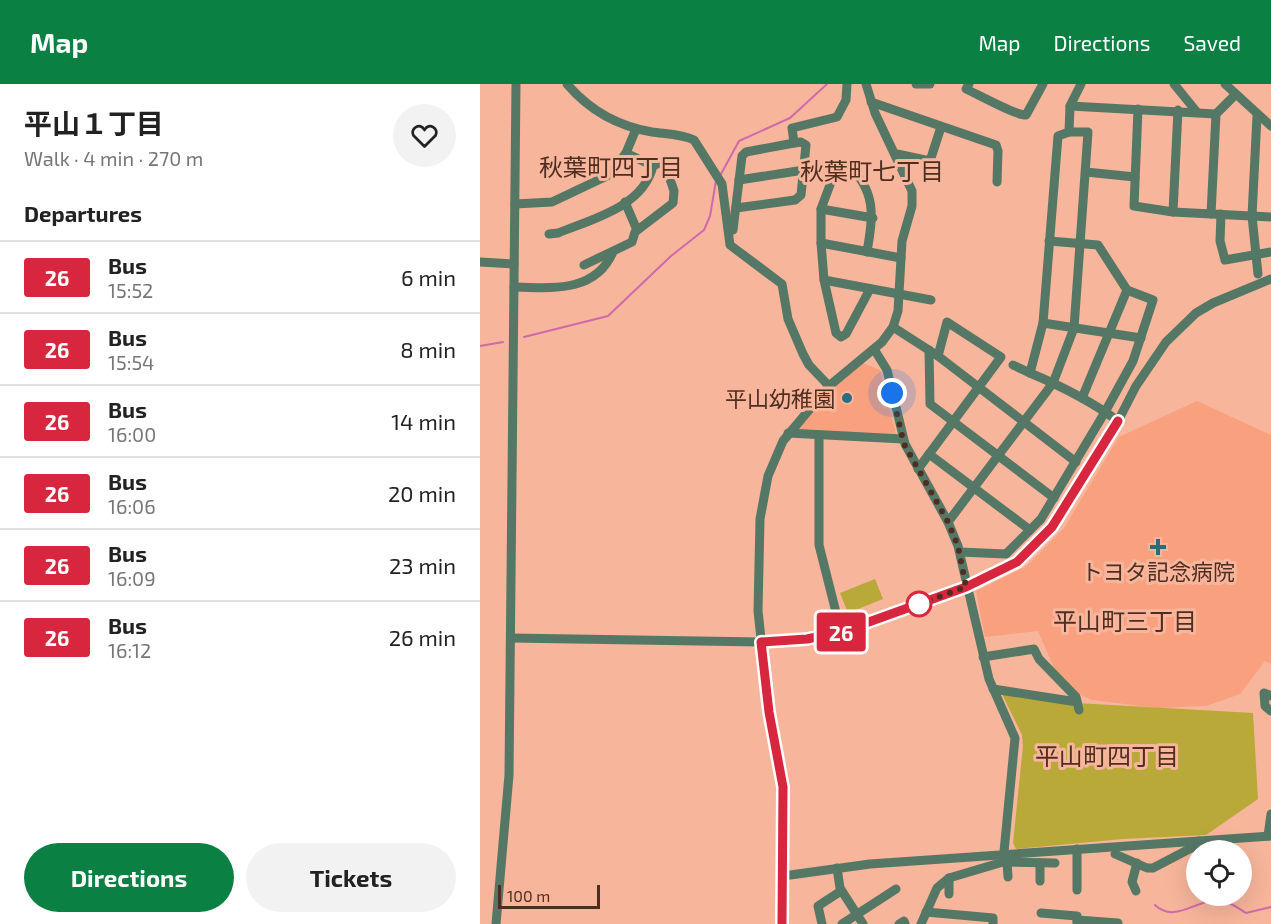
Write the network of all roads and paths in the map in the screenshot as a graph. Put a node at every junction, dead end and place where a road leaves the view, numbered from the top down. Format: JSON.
{"nodes":[{"id":1,"x":516,"y":84,"type":"edge"},
{"id":2,"x":567,"y":84,"type":"edge"},
{"id":3,"x":847,"y":84,"type":"edge"},
{"id":4,"x":866,"y":84,"type":"edge"},
{"id":5,"x":916,"y":84,"type":"edge"},
{"id":6,"x":930,"y":84,"type":"edge"},
{"id":7,"x":969,"y":84,"type":"edge"},
{"id":8,"x":1043,"y":84,"type":"edge"},
{"id":9,"x":1082,"y":84,"type":"edge"},
{"id":10,"x":1174,"y":84,"type":"edge"},
{"id":11,"x":1225,"y":84,"type":"edge"},
{"id":12,"x":1235,"y":94,"type":"junction"},
{"id":13,"x":871,"y":102,"type":"junction"},
{"id":14,"x":1070,"y":106,"type":"junction"},
{"id":15,"x":1138,"y":109,"type":"junction"},
{"id":16,"x":1178,"y":110,"type":"junction"},
{"id":17,"x":1197,"y":111,"type":"junction"},
{"id":18,"x":1216,"y":114,"type":"junction"},
{"id":19,"x":1257,"y":116,"type":"junction"},
{"id":20,"x":1271,"y":126,"type":"edge"},
{"id":21,"x":941,"y":127,"type":"junction"},
{"id":22,"x":636,"y":129,"type":"junction"},
{"id":23,"x":1069,"y":132,"type":"junction"},
{"id":24,"x":794,"y":143,"type":"junction"},
{"id":25,"x":626,"y":153,"type":"junction"},
{"id":26,"x":897,"y":154,"type":"junction"},
{"id":27,"x":653,"y":166,"type":"junction"},
{"id":28,"x":804,"y":170,"type":"junction"},
{"id":29,"x":1086,"y":172,"type":"junction"},
{"id":30,"x":1135,"y":177,"type":"junction"},
{"id":31,"x":739,"y":180,"type":"junction"},
{"id":32,"x":997,"y":182,"type":"dead end"},
{"id":33,"x":625,"y":202,"type":"junction"},
{"id":34,"x":515,"y":204,"type":"junction"},
{"id":35,"x":736,"y":208,"type":"junction"},
{"id":36,"x":821,"y":208,"type":"junction"},
{"id":37,"x":1173,"y":212,"type":"junction"},
{"id":38,"x":1216,"y":214,"type":"junction"},
{"id":39,"x":1252,"y":216,"type":"junction"},
{"id":40,"x":1271,"y":217,"type":"edge"},
{"id":41,"x":873,"y":218,"type":"junction"},
{"id":42,"x":637,"y":230,"type":"junction"},
{"id":43,"x":733,"y":230,"type":"dead end"},
{"id":44,"x":549,"y":234,"type":"dead end"},
{"id":45,"x":1049,"y":241,"type":"junction"},
{"id":46,"x":1081,"y":242,"type":"junction"},
{"id":47,"x":821,"y":243,"type":"junction"},
{"id":48,"x":612,"y":252,"type":"junction"},
{"id":49,"x":867,"y":252,"type":"junction"},
{"id":50,"x":1271,"y":252,"type":"edge"},
{"id":51,"x":1256,"y":255,"type":"junction"},
{"id":52,"x":901,"y":258,"type":"junction"},
{"id":53,"x":480,"y":262,"type":"edge"},
{"id":54,"x":514,"y":264,"type":"junction"},
{"id":55,"x":584,"y":265,"type":"dead end"},
{"id":56,"x":1258,"y":274,"type":"dead end"},
{"id":57,"x":1271,"y":279,"type":"edge"},
{"id":58,"x":824,"y":280,"type":"junction"},
{"id":59,"x":514,"y":287,"type":"junction"},
{"id":60,"x":870,"y":289,"type":"junction"},
{"id":61,"x":1127,"y":290,"type":"junction"},
{"id":62,"x":900,"y":295,"type":"junction"},
{"id":63,"x":931,"y":300,"type":"dead end"},
{"id":64,"x":1042,"y":323,"type":"junction"},
{"id":65,"x":893,"y":327,"type":"junction"},
{"id":66,"x":1074,"y":328,"type":"junction"},
{"id":67,"x":1108,"y":333,"type":"junction"},
{"id":68,"x":1141,"y":338,"type":"junction"},
{"id":69,"x":874,"y":349,"type":"junction"},
{"id":70,"x":928,"y":350,"type":"junction"},
{"id":71,"x":938,"y":356,"type":"junction"},
{"id":72,"x":1013,"y":365,"type":"dead end"},
{"id":73,"x":1030,"y":373,"type":"junction"},
{"id":74,"x":1053,"y":383,"type":"junction"},
{"id":75,"x":828,"y":386,"type":"junction"},
{"id":76,"x":980,"y":388,"type":"junction"},
{"id":77,"x":1082,"y":398,"type":"junction"},
{"id":78,"x":1106,"y":412,"type":"junction"},
{"id":79,"x":955,"y":421,"type":"junction"},
{"id":80,"x":1118,"y":421,"type":"junction"},
{"id":81,"x":1022,"y":422,"type":"junction"},
{"id":82,"x":788,"y":434,"type":"junction"},
{"id":83,"x":819,"y":435,"type":"junction"},
{"id":84,"x":903,"y":439,"type":"junction"},
{"id":85,"x":929,"y":454,"type":"junction"},
{"id":86,"x":998,"y":455,"type":"junction"},
{"id":87,"x":1076,"y":462,"type":"junction"},
{"id":88,"x":918,"y":469,"type":"junction"},
{"id":89,"x":973,"y":488,"type":"junction"},
{"id":90,"x":1054,"y":498,"type":"junction"},
{"id":91,"x":948,"y":522,"type":"junction"},
{"id":92,"x":1030,"y":530,"type":"junction"},
{"id":93,"x":960,"y":552,"type":"junction"},
{"id":94,"x":966,"y":587,"type":"junction"},
{"id":95,"x":841,"y":632,"type":"junction"},
{"id":96,"x":511,"y":638,"type":"junction"},
{"id":97,"x":761,"y":642,"type":"junction"},
{"id":98,"x":983,"y":657,"type":"junction"},
{"id":99,"x":993,"y":689,"type":"junction"},
{"id":100,"x":1271,"y":696,"type":"edge"},
{"id":101,"x":1271,"y":711,"type":"edge"},
{"id":102,"x":1271,"y":814,"type":"edge"},
{"id":103,"x":1269,"y":836,"type":"edge"},
{"id":104,"x":1213,"y":840,"type":"edge"},
{"id":105,"x":1186,"y":842,"type":"edge"},
{"id":106,"x":1077,"y":849,"type":"junction"},
{"id":107,"x":1186,"y":851,"type":"edge"},
{"id":108,"x":1115,"y":854,"type":"dead end"},
{"id":109,"x":1024,"y":858,"type":"junction"},
{"id":110,"x":1005,"y":859,"type":"junction"},
{"id":111,"x":1040,"y":863,"type":"junction"},
{"id":112,"x":1137,"y":863,"type":"junction"},
{"id":113,"x":1055,"y":864,"type":"dead end"},
{"id":114,"x":837,"y":868,"type":"junction"},
{"id":115,"x":783,"y":876,"type":"junction"},
{"id":116,"x":950,"y":878,"type":"junction"},
{"id":117,"x":1008,"y":878,"type":"dead end"},
{"id":118,"x":1040,"y":881,"type":"dead end"},
{"id":119,"x":896,"y":889,"type":"dead end"},
{"id":120,"x":1077,"y":890,"type":"dead end"},
{"id":121,"x":841,"y":891,"type":"junction"},
{"id":122,"x":1136,"y":891,"type":"dead end"},
{"id":123,"x":949,"y":894,"type":"dead end"},
{"id":124,"x":926,"y":912,"type":"junction"},
{"id":125,"x":1041,"y":913,"type":"dead end"},
{"id":126,"x":856,"y":914,"type":"junction"},
{"id":127,"x":1077,"y":922,"type":"edge"},
{"id":128,"x":1118,"y":923,"type":"edge"},
{"id":129,"x":496,"y":924,"type":"edge"},
{"id":130,"x":782,"y":924,"type":"edge"},
{"id":131,"x":822,"y":924,"type":"edge"},
{"id":132,"x":842,"y":924,"type":"edge"},
{"id":133,"x":863,"y":924,"type":"edge"},
{"id":134,"x":899,"y":924,"type":"edge"},
{"id":135,"x":905,"y":924,"type":"edge"},
{"id":136,"x":921,"y":924,"type":"edge"},
{"id":137,"x":993,"y":924,"type":"edge"}],
"edges":[{"from":1,"to":34,"type":"street"},
{"from":2,"to":22,"type":"street"},
{"from":3,"to":24,"type":"street"},
{"from":4,"to":13,"type":"street"},
{"from":5,"to":6,"type":"street"},
{"from":7,"to":8,"type":"street"},
{"from":9,"to":14,"type":"street"},
{"from":10,"to":17,"type":"street"},
{"from":11,"to":12,"type":"street"},
{"from":12,"to":18,"type":"street"},
{"from":12,"to":19,"type":"street"},
{"from":13,"to":21,"type":"street"},
{"from":13,"to":26,"type":"street"},
{"from":14,"to":15,"type":"street"},
{"from":14,"to":23,"type":"street"},
{"from":15,"to":16,"type":"street"},
{"from":15,"to":30,"type":"street"},
{"from":16,"to":17,"type":"street"},
{"from":16,"to":37,"type":"street"},
{"from":17,"to":18,"type":"street"},
{"from":18,"to":38,"type":"street"},
{"from":19,"to":20,"type":"street"},
{"from":19,"to":39,"type":"street"},
{"from":21,"to":26,"type":"street"},
{"from":21,"to":32,"type":"street"},
{"from":22,"to":25,"type":"street"},
{"from":22,"to":75,"type":"street"},
{"from":23,"to":29,"type":"street"},
{"from":23,"to":45,"type":"street"},
{"from":24,"to":28,"type":"street"},
{"from":24,"to":31,"type":"street"},
{"from":25,"to":27,"type":"street"},
{"from":25,"to":34,"type":"street"},
{"from":26,"to":52,"type":"street"},
{"from":27,"to":33,"type":"street"},
{"from":27,"to":42,"type":"street"},
{"from":28,"to":31,"type":"street"},
{"from":28,"to":35,"type":"street"},
{"from":29,"to":30,"type":"street"},
{"from":29,"to":46,"type":"street"},
{"from":30,"to":37,"type":"street"},
{"from":31,"to":35,"type":"street"},
{"from":33,"to":42,"type":"street"},
{"from":33,"to":44,"type":"street"},
{"from":34,"to":54,"type":"street"},
{"from":35,"to":43,"type":"street"},
{"from":36,"to":41,"type":"street"},
{"from":36,"to":41,"type":"street"},
{"from":36,"to":47,"type":"street"},
{"from":37,"to":38,"type":"street"},
{"from":38,"to":39,"type":"street"},
{"from":38,"to":51,"type":"street"},
{"from":39,"to":40,"type":"street"},
{"from":39,"to":51,"type":"street"},
{"from":41,"to":49,"type":"street"},
{"from":42,"to":48,"type":"street"},
{"from":45,"to":46,"type":"street"},
{"from":45,"to":64,"type":"street"},
{"from":46,"to":61,"type":"street"},
{"from":46,"to":66,"type":"street"},
{"from":47,"to":49,"type":"street"},
{"from":47,"to":58,"type":"street"},
{"from":48,"to":55,"type":"street"},
{"from":48,"to":59,"type":"street"},
{"from":49,"to":52,"type":"street"},
{"from":50,"to":51,"type":"street"},
{"from":51,"to":56,"type":"street"},
{"from":52,"to":62,"type":"street"},
{"from":53,"to":54,"type":"street"},
{"from":54,"to":59,"type":"street"},
{"from":57,"to":80,"type":"street"},
{"from":58,"to":60,"type":"street"},
{"from":58,"to":60,"type":"street"},
{"from":59,"to":96,"type":"street"},
{"from":60,"to":62,"type":"street"},
{"from":61,"to":67,"type":"street"},
{"from":61,"to":68,"type":"street"},
{"from":62,"to":63,"type":"street"},
{"from":62,"to":65,"type":"street"},
{"from":64,"to":66,"type":"street"},
{"from":64,"to":73,"type":"street"},
{"from":65,"to":69,"type":"street"},
{"from":65,"to":70,"type":"street"},
{"from":66,"to":67,"type":"street"},
{"from":66,"to":74,"type":"street"},
{"from":67,"to":68,"type":"street"},
{"from":67,"to":77,"type":"street"},
{"from":68,"to":78,"type":"street"},
{"from":69,"to":75,"type":"street"},
{"from":69,"to":84,"type":"street"},
{"from":70,"to":71,"type":"street"},
{"from":70,"to":79,"type":"street"},
{"from":71,"to":76,"type":"street"},
{"from":71,"to":76,"type":"street"},
{"from":72,"to":73,"type":"street"},
{"from":73,"to":74,"type":"street"},
{"from":74,"to":77,"type":"street"},
{"from":74,"to":81,"type":"street"},
{"from":75,"to":82,"type":"street"},
{"from":76,"to":79,"type":"street"},
{"from":76,"to":81,"type":"street"},
{"from":77,"to":78,"type":"street"},
{"from":78,"to":80,"type":"street"},
{"from":78,"to":87,"type":"street"},
{"from":79,"to":85,"type":"street"},
{"from":79,"to":86,"type":"street"},
{"from":80,"to":94,"type":"street"},
{"from":81,"to":86,"type":"street"},
{"from":81,"to":87,"type":"street"},
{"from":82,"to":83,"type":"street"},
{"from":82,"to":97,"type":"street"},
{"from":83,"to":84,"type":"street"},
{"from":83,"to":95,"type":"street"},
{"from":84,"to":88,"type":"street"},
{"from":85,"to":88,"type":"street"},
{"from":85,"to":89,"type":"street"},
{"from":86,"to":89,"type":"street"},
{"from":86,"to":90,"type":"street"},
{"from":87,"to":90,"type":"street"},
{"from":88,"to":91,"type":"street"},
{"from":89,"to":91,"type":"street"},
{"from":89,"to":92,"type":"street"},
{"from":90,"to":92,"type":"street"},
{"from":91,"to":93,"type":"street"},
{"from":92,"to":93,"type":"street"},
{"from":93,"to":94,"type":"street"},
{"from":94,"to":95,"type":"street"},
{"from":94,"to":98,"type":"street"},
{"from":95,"to":97,"type":"street"},
{"from":96,"to":97,"type":"street"},
{"from":96,"to":129,"type":"street"},
{"from":97,"to":115,"type":"street"},
{"from":98,"to":99,"type":"street"},
{"from":98,"to":99,"type":"street"},
{"from":99,"to":110,"type":"street"},
{"from":100,"to":101,"type":"street"},
{"from":102,"to":103,"type":"street"},
{"from":103,"to":104,"type":"street"},
{"from":105,"to":106,"type":"street"},
{"from":106,"to":109,"type":"street"},
{"from":106,"to":120,"type":"street"},
{"from":107,"to":112,"type":"street"},
{"from":108,"to":112,"type":"street"},
{"from":109,"to":110,"type":"street"},
{"from":109,"to":111,"type":"street"},
{"from":110,"to":114,"type":"street"},
{"from":110,"to":116,"type":"street"},
{"from":110,"to":117,"type":"street"},
{"from":111,"to":113,"type":"street"},
{"from":111,"to":118,"type":"street"},
{"from":112,"to":122,"type":"street"},
{"from":114,"to":115,"type":"street"},
{"from":114,"to":121,"type":"street"},
{"from":115,"to":130,"type":"street"},
{"from":116,"to":123,"type":"street"},
{"from":116,"to":124,"type":"street"},
{"from":119,"to":126,"type":"street"},
{"from":121,"to":126,"type":"street"},
{"from":121,"to":131,"type":"street"},
{"from":124,"to":136,"type":"street"},
{"from":124,"to":137,"type":"street"},
{"from":125,"to":127,"type":"street"},
{"from":126,"to":132,"type":"street"},
{"from":126,"to":133,"type":"street"},
{"from":127,"to":128,"type":"street"},
{"from":134,"to":135,"type":"street"}]}
